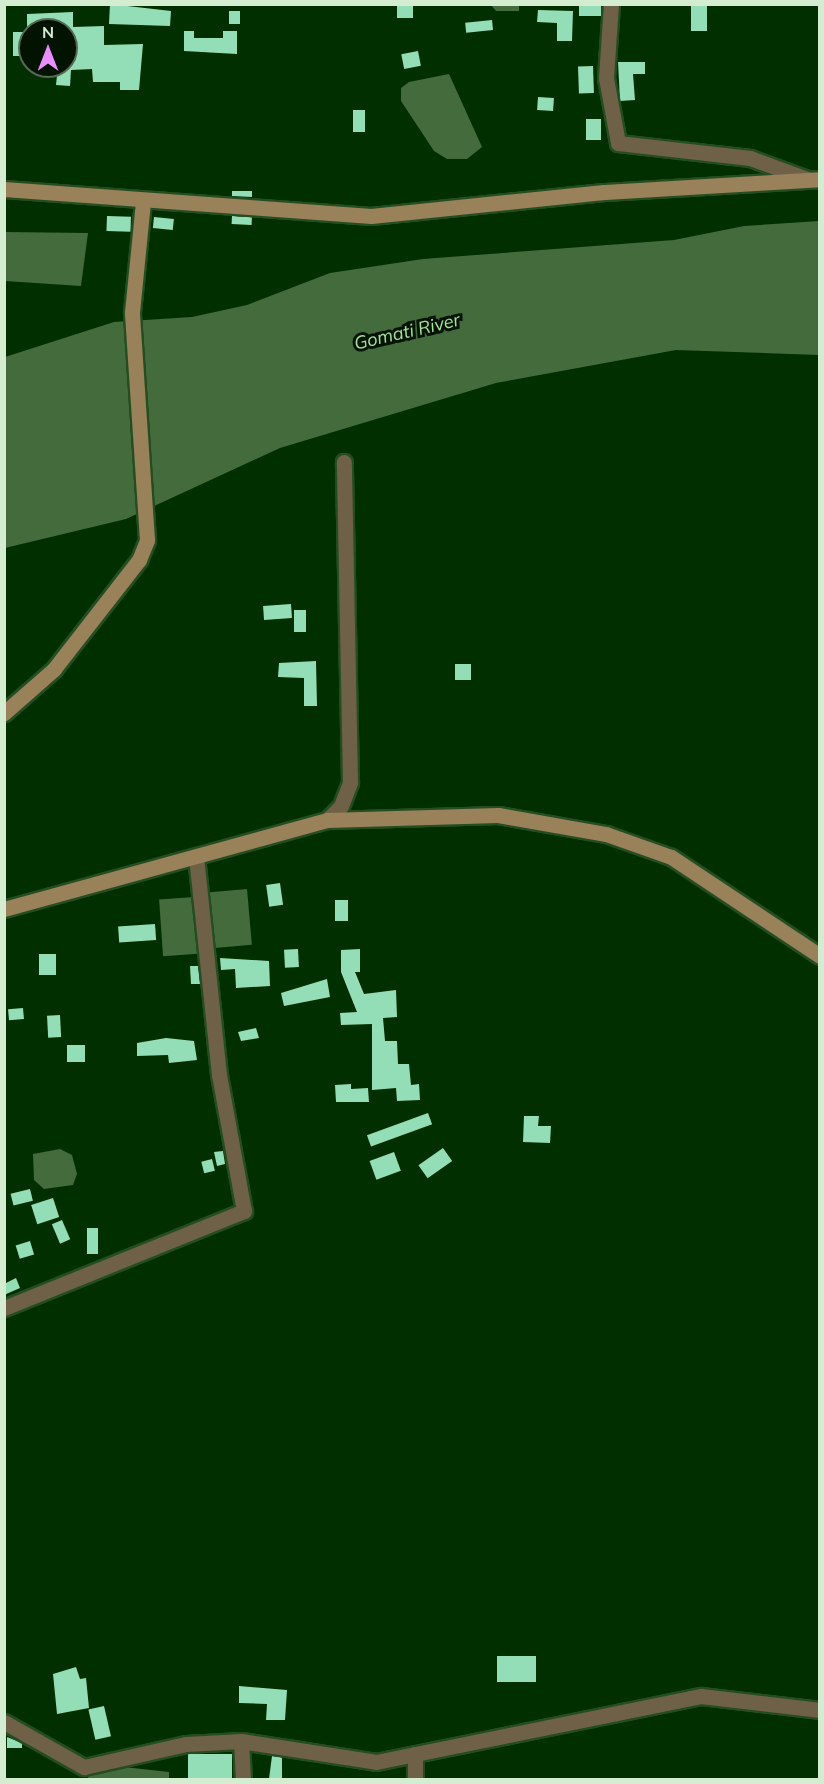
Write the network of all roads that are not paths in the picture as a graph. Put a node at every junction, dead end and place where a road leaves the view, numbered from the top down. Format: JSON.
{"nodes":[{"id":1,"x":611,"y":4,"type":"edge"},
{"id":2,"x":813,"y":179,"type":"edge"},
{"id":3,"x":4,"y":189,"type":"edge"},
{"id":4,"x":143,"y":201,"type":"junction"},
{"id":5,"x":344,"y":462,"type":"dead end"},
{"id":6,"x":4,"y":713,"type":"edge"},
{"id":7,"x":327,"y":820,"type":"junction"},
{"id":8,"x":196,"y":857,"type":"junction"},
{"id":9,"x":4,"y":909,"type":"edge"},
{"id":10,"x":819,"y":956,"type":"edge"},
{"id":11,"x":4,"y":1308,"type":"edge"},
{"id":12,"x":819,"y":1710,"type":"edge"},
{"id":13,"x":4,"y":1722,"type":"edge"},
{"id":14,"x":241,"y":1741,"type":"junction"},
{"id":15,"x":415,"y":1754,"type":"junction"},
{"id":16,"x":243,"y":1779,"type":"edge"},
{"id":17,"x":415,"y":1779,"type":"edge"}],
"edges":[{"from":1,"to":2,"type":"street"},
{"from":2,"to":4,"type":"street"},
{"from":3,"to":4,"type":"street"},
{"from":4,"to":6,"type":"street"},
{"from":5,"to":7,"type":"street"},
{"from":7,"to":8,"type":"street"},
{"from":7,"to":10,"type":"street"},
{"from":8,"to":9,"type":"street"},
{"from":8,"to":11,"type":"street"},
{"from":12,"to":15,"type":"street"},
{"from":13,"to":14,"type":"street"},
{"from":14,"to":15,"type":"street"},
{"from":14,"to":16,"type":"street"},
{"from":15,"to":17,"type":"street"}]}
